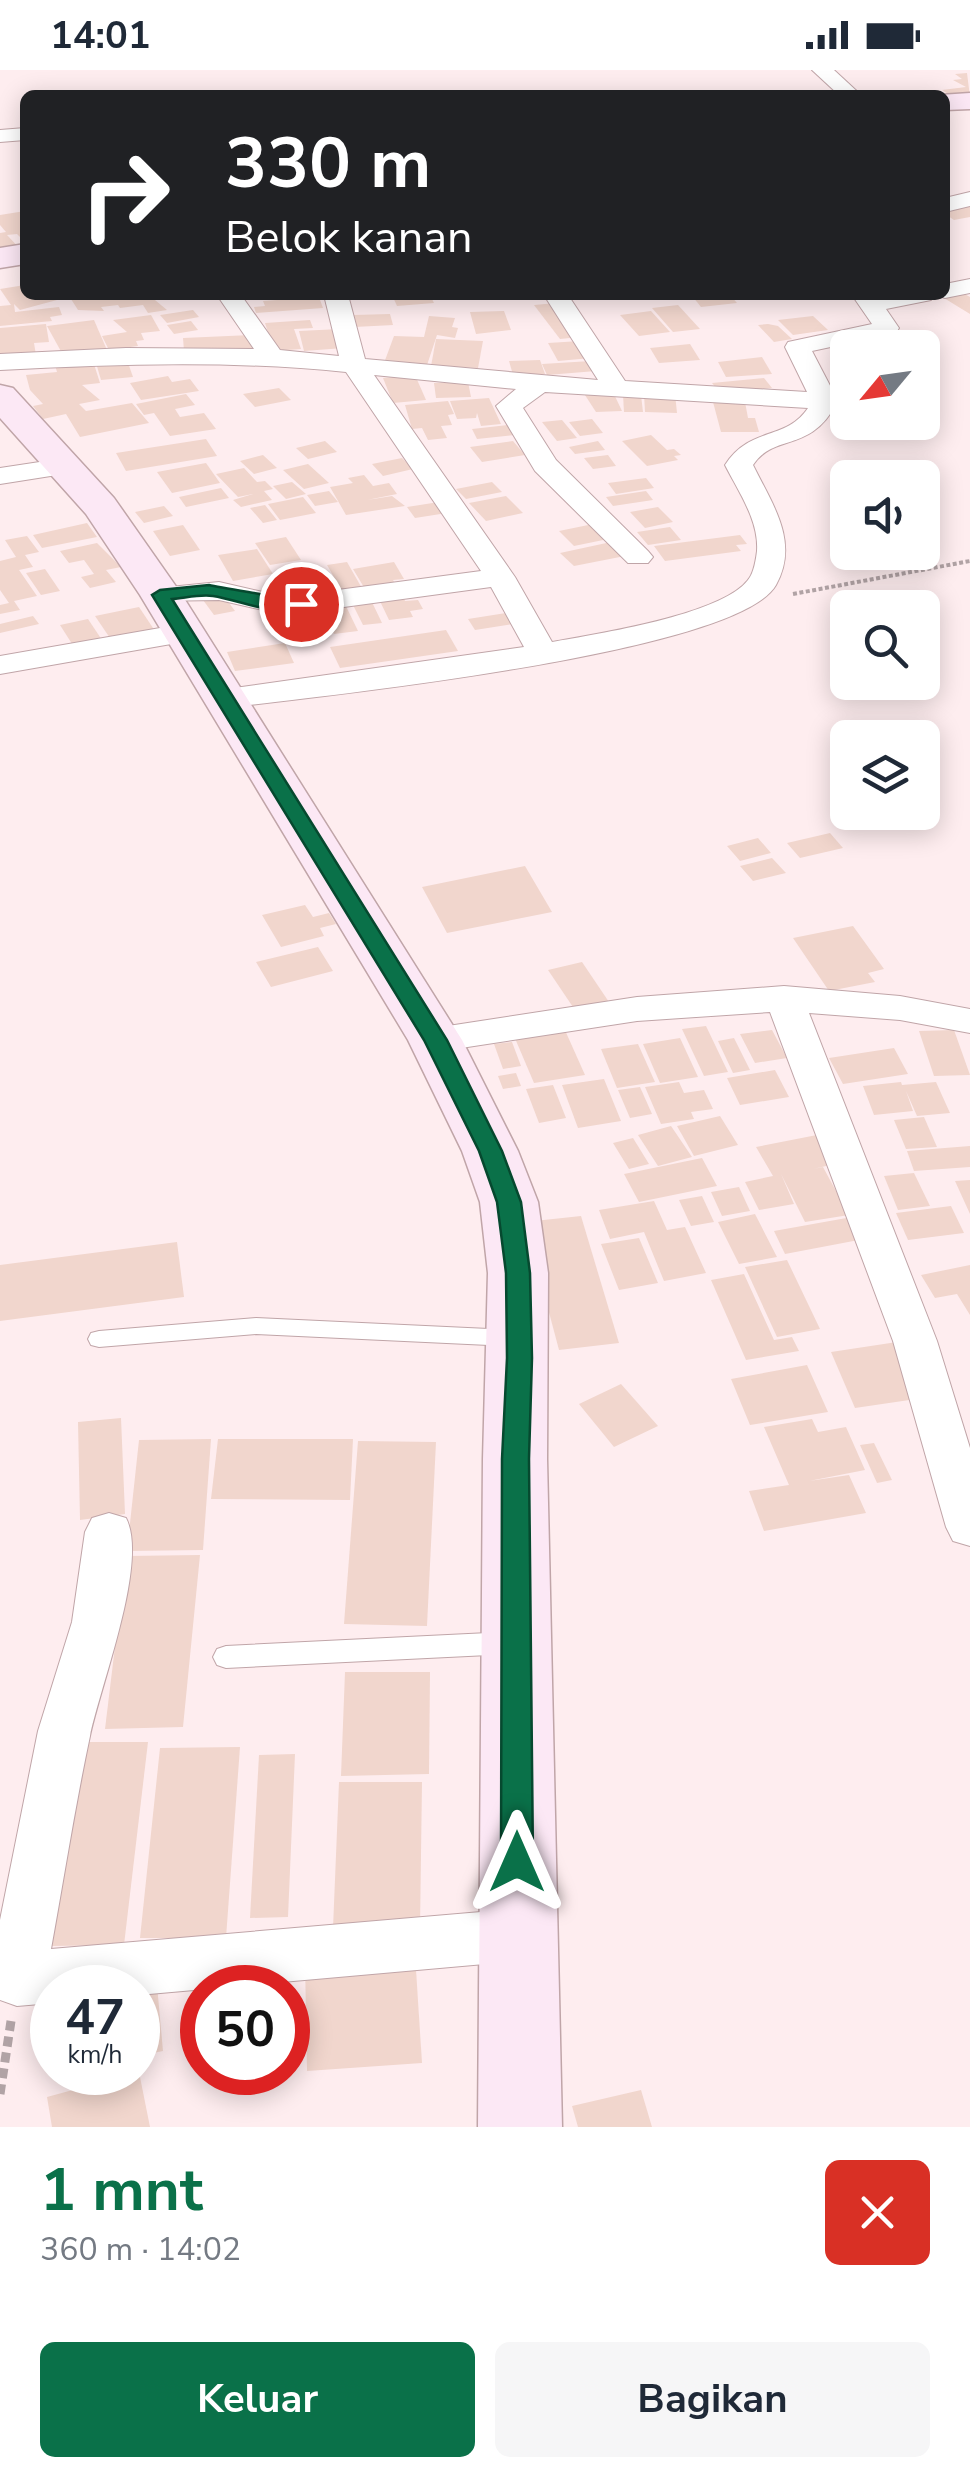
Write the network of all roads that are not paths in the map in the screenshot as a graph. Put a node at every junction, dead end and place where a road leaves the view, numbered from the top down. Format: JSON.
{"nodes":[{"id":1,"x":822,"y":70,"type":"edge"},
{"id":2,"x":846,"y":90,"type":"edge"},
{"id":3,"x":233,"y":300,"type":"edge"},
{"id":4,"x":337,"y":300,"type":"edge"},
{"id":5,"x":559,"y":300,"type":"edge"},
{"id":6,"x":869,"y":300,"type":"edge"},
{"id":7,"x":271,"y":357,"type":"junction"},
{"id":8,"x":0,"y":362,"type":"edge"},
{"id":9,"x":354,"y":365,"type":"junction"},
{"id":10,"x":540,"y":384,"type":"junction"},
{"id":11,"x":616,"y":388,"type":"junction"},
{"id":12,"x":0,"y":396,"type":"edge"},
{"id":13,"x":825,"y":401,"type":"junction"},
{"id":14,"x":66,"y":466,"type":"junction"},
{"id":15,"x":0,"y":476,"type":"edge"},
{"id":16,"x":638,"y":557,"type":"dead end"},
{"id":17,"x":500,"y":578,"type":"junction"},
{"id":18,"x":172,"y":614,"type":"junction"},
{"id":19,"x":543,"y":654,"type":"junction"},
{"id":20,"x":0,"y":664,"type":"edge"},
{"id":21,"x":224,"y":698,"type":"junction"},
{"id":22,"x":784,"y":998,"type":"junction"},
{"id":23,"x":970,"y":1021,"type":"edge"},
{"id":24,"x":436,"y":1040,"type":"junction"},
{"id":25,"x":98,"y":1339,"type":"dead end"},
{"id":26,"x":519,"y":1348,"type":"junction"},
{"id":27,"x":970,"y":1528,"type":"edge"},
{"id":28,"x":109,"y":1532,"type":"dead end"},
{"id":29,"x":516,"y":1643,"type":"junction"},
{"id":30,"x":226,"y":1657,"type":"dead end"},
{"id":31,"x":517,"y":1936,"type":"junction"},
{"id":32,"x":520,"y":2127,"type":"edge"}],
"edges":[{"from":1,"to":2,"type":"street"},
{"from":3,"to":7,"type":"street"},
{"from":4,"to":9,"type":"street"},
{"from":5,"to":11,"type":"street"},
{"from":6,"to":13,"type":"street"},
{"from":7,"to":8,"type":"street"},
{"from":7,"to":9,"type":"street"},
{"from":9,"to":10,"type":"street"},
{"from":9,"to":17,"type":"street"},
{"from":10,"to":11,"type":"street"},
{"from":10,"to":16,"type":"street"},
{"from":11,"to":13,"type":"street"},
{"from":12,"to":14,"type":"main road"},
{"from":13,"to":19,"type":"street"},
{"from":14,"to":15,"type":"street"},
{"from":14,"to":18,"type":"main road"},
{"from":17,"to":18,"type":"street"},
{"from":17,"to":19,"type":"street"},
{"from":18,"to":20,"type":"street"},
{"from":18,"to":21,"type":"main road"},
{"from":19,"to":21,"type":"street"},
{"from":21,"to":24,"type":"main road"},
{"from":22,"to":23,"type":"street"},
{"from":22,"to":24,"type":"street"},
{"from":22,"to":27,"type":"street"},
{"from":24,"to":26,"type":"main road"},
{"from":25,"to":26,"type":"lane"},
{"from":26,"to":29,"type":"main road"},
{"from":28,"to":31,"type":"street"},
{"from":29,"to":30,"type":"lane"},
{"from":29,"to":31,"type":"main road"},
{"from":31,"to":32,"type":"main road"}]}
